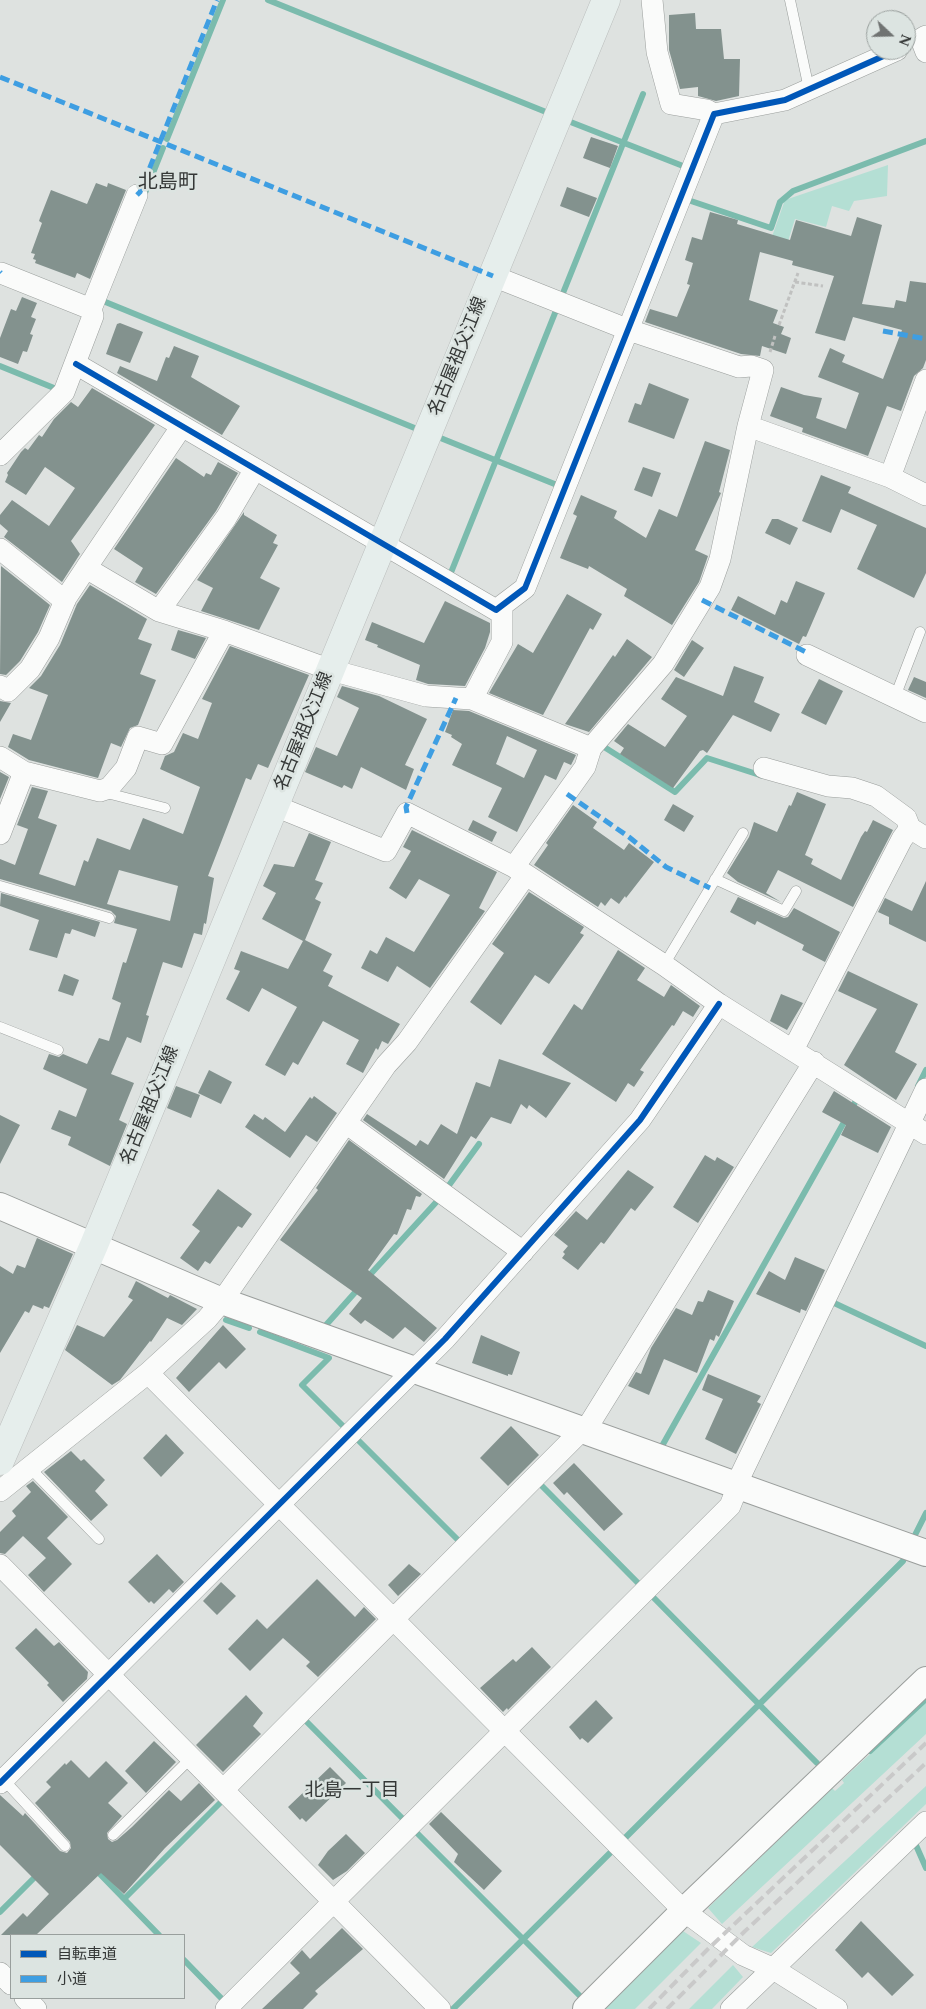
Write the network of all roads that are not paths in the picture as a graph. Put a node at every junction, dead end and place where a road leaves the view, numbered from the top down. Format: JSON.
{"nodes":[{"id":1,"x":606,"y":0,"type":"edge"},
{"id":2,"x":652,"y":0,"type":"edge"},
{"id":3,"x":790,"y":0,"type":"edge"},
{"id":4,"x":874,"y":60,"type":"edge"},
{"id":5,"x":809,"y":89,"type":"junction"},
{"id":6,"x":714,"y":114,"type":"junction"},
{"id":7,"x":137,"y":195,"type":"dead end"},
{"id":8,"x":2,"y":273,"type":"dead end"},
{"id":9,"x":493,"y":276,"type":"junction"},
{"id":10,"x":91,"y":309,"type":"junction"},
{"id":11,"x":629,"y":330,"type":"junction"},
{"id":12,"x":76,"y":364,"type":"junction"},
{"id":13,"x":926,"y":380,"type":"edge"},
{"id":14,"x":182,"y":426,"type":"junction"},
{"id":15,"x":748,"y":426,"type":"junction"},
{"id":16,"x":0,"y":454,"type":"edge"},
{"id":17,"x":255,"y":469,"type":"junction"},
{"id":18,"x":890,"y":477,"type":"junction"},
{"id":19,"x":926,"y":495,"type":"edge"},
{"id":20,"x":383,"y":544,"type":"junction"},
{"id":21,"x":0,"y":550,"type":"edge"},
{"id":22,"x":86,"y":568,"type":"junction"},
{"id":23,"x":65,"y":601,"type":"junction"},
{"id":24,"x":502,"y":606,"type":"junction"},
{"id":25,"x":159,"y":611,"type":"junction"},
{"id":26,"x":224,"y":631,"type":"junction"},
{"id":27,"x":920,"y":632,"type":"dead end"},
{"id":28,"x":807,"y":655,"type":"dead end"},
{"id":29,"x":331,"y":670,"type":"junction"},
{"id":30,"x":0,"y":686,"type":"edge"},
{"id":31,"x":895,"y":697,"type":"junction"},
{"id":32,"x":472,"y":700,"type":"junction"},
{"id":33,"x":926,"y":712,"type":"edge"},
{"id":34,"x":592,"y":748,"type":"junction"},
{"id":35,"x":0,"y":757,"type":"edge"},
{"id":36,"x":764,"y":768,"type":"dead end"},
{"id":37,"x":24,"y":772,"type":"junction"},
{"id":38,"x":100,"y":791,"type":"junction"},
{"id":39,"x":275,"y":806,"type":"junction"},
{"id":40,"x":165,"y":808,"type":"dead end"},
{"id":41,"x":743,"y":833,"type":"dead end"},
{"id":42,"x":918,"y":833,"type":"edge"},
{"id":43,"x":0,"y":834,"type":"edge"},
{"id":44,"x":519,"y":872,"type":"junction"},
{"id":45,"x":716,"y":879,"type":"junction"},
{"id":46,"x":0,"y":886,"type":"edge"},
{"id":47,"x":796,"y":891,"type":"dead end"},
{"id":48,"x":109,"y":918,"type":"dead end"},
{"id":49,"x":664,"y":965,"type":"junction"},
{"id":50,"x":719,"y":1004,"type":"junction"},
{"id":51,"x":0,"y":1027,"type":"edge"},
{"id":52,"x":58,"y":1050,"type":"dead end"},
{"id":53,"x":793,"y":1050,"type":"junction"},
{"id":54,"x":814,"y":1062,"type":"junction"},
{"id":55,"x":926,"y":1089,"type":"edge"},
{"id":56,"x":346,"y":1123,"type":"junction"},
{"id":57,"x":918,"y":1128,"type":"edge"},
{"id":58,"x":0,"y":1206,"type":"edge"},
{"id":59,"x":94,"y":1245,"type":"junction"},
{"id":60,"x":523,"y":1252,"type":"junction"},
{"id":61,"x":222,"y":1301,"type":"junction"},
{"id":62,"x":416,"y":1370,"type":"junction"},
{"id":63,"x":148,"y":1373,"type":"junction"},
{"id":64,"x":584,"y":1430,"type":"junction"},
{"id":65,"x":0,"y":1461,"type":"edge"},
{"id":66,"x":30,"y":1468,"type":"junction"},
{"id":67,"x":737,"y":1485,"type":"junction"},
{"id":68,"x":0,"y":1491,"type":"edge"},
{"id":69,"x":279,"y":1505,"type":"junction"},
{"id":70,"x":99,"y":1540,"type":"dead end"},
{"id":71,"x":924,"y":1547,"type":"edge"},
{"id":72,"x":0,"y":1565,"type":"edge"},
{"id":73,"x":393,"y":1619,"type":"junction"},
{"id":74,"x":108,"y":1675,"type":"junction"},
{"id":75,"x":926,"y":1680,"type":"edge"},
{"id":76,"x":504,"y":1731,"type":"junction"},
{"id":77,"x":191,"y":1758,"type":"junction"},
{"id":78,"x":2,"y":1781,"type":"edge"},
{"id":79,"x":223,"y":1790,"type":"junction"},
{"id":80,"x":926,"y":1822,"type":"edge"},
{"id":81,"x":113,"y":1835,"type":"dead end"},
{"id":82,"x":65,"y":1846,"type":"dead end"},
{"id":83,"x":334,"y":1902,"type":"junction"},
{"id":84,"x":684,"y":1911,"type":"junction"},
{"id":85,"x":772,"y":1968,"type":"junction"},
{"id":86,"x":0,"y":1973,"type":"edge"},
{"id":87,"x":10,"y":1983,"type":"edge"},
{"id":88,"x":26,"y":1999,"type":"edge"},
{"id":89,"x":36,"y":2009,"type":"edge"},
{"id":90,"x":226,"y":2009,"type":"edge"},
{"id":91,"x":440,"y":2009,"type":"edge"},
{"id":92,"x":586,"y":2009,"type":"edge"},
{"id":93,"x":731,"y":2009,"type":"edge"},
{"id":94,"x":837,"y":2009,"type":"edge"}],
"edges":[{"from":1,"to":9,"type":"main road","name":"名古屋祖父江線"},
{"from":2,"to":6,"type":"street"},
{"from":3,"to":5,"type":"lane"},
{"from":4,"to":5,"type":"street"},
{"from":5,"to":6,"type":"street"},
{"from":6,"to":11,"type":"street"},
{"from":7,"to":10,"type":"street"},
{"from":8,"to":10,"type":"street"},
{"from":9,"to":11,"type":"street"},
{"from":9,"to":20,"type":"main road","name":"名古屋祖父江線"},
{"from":10,"to":12,"type":"street"},
{"from":11,"to":15,"type":"street"},
{"from":11,"to":24,"type":"street"},
{"from":12,"to":14,"type":"street"},
{"from":12,"to":16,"type":"street"},
{"from":13,"to":18,"type":"street"},
{"from":14,"to":17,"type":"street"},
{"from":14,"to":22,"type":"street"},
{"from":15,"to":18,"type":"street"},
{"from":15,"to":34,"type":"street"},
{"from":17,"to":20,"type":"street"},
{"from":17,"to":25,"type":"street"},
{"from":18,"to":19,"type":"street"},
{"from":20,"to":24,"type":"street"},
{"from":20,"to":29,"type":"main road","name":"名古屋祖父江線"},
{"from":21,"to":23,"type":"street"},
{"from":22,"to":23,"type":"street"},
{"from":22,"to":25,"type":"street"},
{"from":23,"to":30,"type":"street"},
{"from":24,"to":32,"type":"street"},
{"from":25,"to":26,"type":"street"},
{"from":26,"to":29,"type":"street"},
{"from":26,"to":38,"type":"street"},
{"from":27,"to":31,"type":"lane"},
{"from":28,"to":31,"type":"street"},
{"from":29,"to":32,"type":"street"},
{"from":29,"to":39,"type":"main road","name":"名古屋祖父江線"},
{"from":31,"to":33,"type":"street"},
{"from":32,"to":34,"type":"street"},
{"from":34,"to":44,"type":"street"},
{"from":35,"to":37,"type":"street"},
{"from":36,"to":42,"type":"street"},
{"from":37,"to":38,"type":"street"},
{"from":37,"to":43,"type":"street"},
{"from":38,"to":40,"type":"lane"},
{"from":39,"to":44,"type":"street"},
{"from":39,"to":59,"type":"main road","name":"名古屋祖父江線"},
{"from":41,"to":45,"type":"lane"},
{"from":42,"to":53,"type":"street"},
{"from":44,"to":49,"type":"street"},
{"from":44,"to":56,"type":"street"},
{"from":45,"to":47,"type":"lane"},
{"from":45,"to":49,"type":"lane"},
{"from":46,"to":48,"type":"lane"},
{"from":49,"to":50,"type":"street"},
{"from":50,"to":53,"type":"street"},
{"from":50,"to":60,"type":"street"},
{"from":51,"to":52,"type":"lane"},
{"from":53,"to":54,"type":"street"},
{"from":54,"to":57,"type":"street"},
{"from":54,"to":64,"type":"street"},
{"from":55,"to":57,"type":"street"},
{"from":56,"to":60,"type":"street"},
{"from":56,"to":61,"type":"street"},
{"from":57,"to":67,"type":"street"},
{"from":58,"to":59,"type":"street"},
{"from":59,"to":61,"type":"street"},
{"from":59,"to":65,"type":"main road","name":"名古屋祖父江線"},
{"from":60,"to":62,"type":"street"},
{"from":61,"to":62,"type":"street"},
{"from":61,"to":63,"type":"street"},
{"from":62,"to":64,"type":"street"},
{"from":62,"to":69,"type":"street"},
{"from":63,"to":66,"type":"street"},
{"from":63,"to":69,"type":"street"},
{"from":64,"to":67,"type":"street"},
{"from":64,"to":73,"type":"street"},
{"from":66,"to":68,"type":"street"},
{"from":66,"to":70,"type":"lane"},
{"from":67,"to":71,"type":"street"},
{"from":67,"to":76,"type":"street"},
{"from":69,"to":73,"type":"street"},
{"from":69,"to":74,"type":"street"},
{"from":72,"to":74,"type":"street"},
{"from":73,"to":76,"type":"street"},
{"from":73,"to":79,"type":"street"},
{"from":74,"to":77,"type":"street"},
{"from":74,"to":78,"type":"street"},
{"from":75,"to":84,"type":"street"},
{"from":76,"to":83,"type":"street"},
{"from":76,"to":84,"type":"street"},
{"from":77,"to":79,"type":"street"},
{"from":77,"to":81,"type":"lane"},
{"from":78,"to":82,"type":"lane"},
{"from":79,"to":83,"type":"street"},
{"from":80,"to":85,"type":"street"},
{"from":83,"to":90,"type":"street"},
{"from":83,"to":91,"type":"street"},
{"from":84,"to":85,"type":"street"},
{"from":84,"to":92,"type":"street"},
{"from":85,"to":93,"type":"street"},
{"from":85,"to":94,"type":"street"},
{"from":86,"to":87,"type":"street"},
{"from":88,"to":89,"type":"street"}]}
